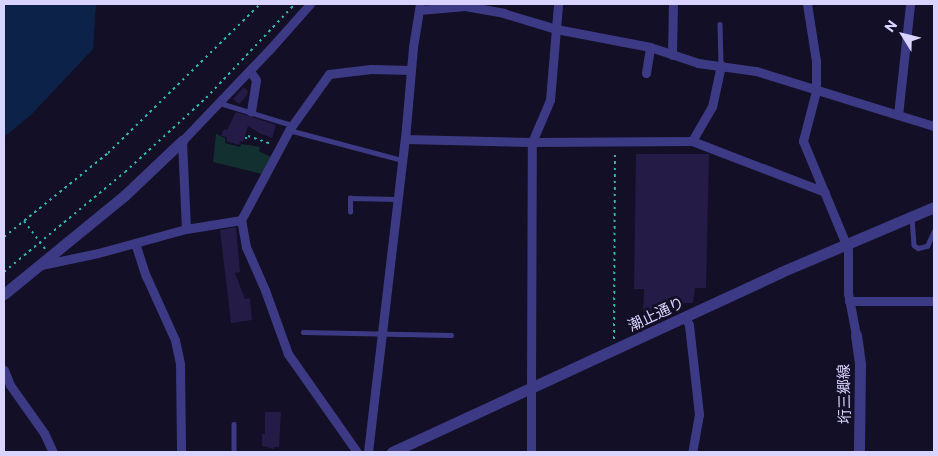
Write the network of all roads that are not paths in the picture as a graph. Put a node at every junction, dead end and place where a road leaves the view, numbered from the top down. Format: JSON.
{"nodes":[{"id":1,"x":310,"y":4,"type":"edge"},
{"id":2,"x":558,"y":4,"type":"edge"},
{"id":3,"x":673,"y":4,"type":"edge"},
{"id":4,"x":807,"y":4,"type":"edge"},
{"id":5,"x":910,"y":4,"type":"edge"},
{"id":6,"x":465,"y":5,"type":"edge"},
{"id":7,"x":419,"y":7,"type":"edge"},
{"id":8,"x":720,"y":24,"type":"dead end"},
{"id":9,"x":556,"y":29,"type":"junction"},
{"id":10,"x":650,"y":47,"type":"junction"},
{"id":11,"x":672,"y":55,"type":"junction"},
{"id":12,"x":721,"y":65,"type":"junction"},
{"id":13,"x":250,"y":70,"type":"junction"},
{"id":14,"x":412,"y":70,"type":"junction"},
{"id":15,"x":646,"y":73,"type":"dead end"},
{"id":16,"x":816,"y":91,"type":"junction"},
{"id":17,"x":220,"y":103,"type":"junction"},
{"id":18,"x":250,"y":112,"type":"junction"},
{"id":19,"x":898,"y":116,"type":"junction"},
{"id":20,"x":934,"y":126,"type":"edge"},
{"id":21,"x":291,"y":128,"type":"junction"},
{"id":22,"x":405,"y":139,"type":"junction"},
{"id":23,"x":182,"y":141,"type":"junction"},
{"id":24,"x":692,"y":141,"type":"junction"},
{"id":25,"x":532,"y":142,"type":"junction"},
{"id":26,"x":402,"y":160,"type":"junction"},
{"id":27,"x":825,"y":192,"type":"junction"},
{"id":28,"x":397,"y":198,"type":"junction"},
{"id":29,"x":934,"y":207,"type":"edge"},
{"id":30,"x":350,"y":212,"type":"dead end"},
{"id":31,"x":912,"y":216,"type":"junction"},
{"id":32,"x":241,"y":220,"type":"junction"},
{"id":33,"x":186,"y":229,"type":"junction"},
{"id":34,"x":934,"y":231,"type":"edge"},
{"id":35,"x":134,"y":243,"type":"junction"},
{"id":36,"x":846,"y":243,"type":"junction"},
{"id":37,"x":40,"y":266,"type":"junction"},
{"id":38,"x":4,"y":294,"type":"edge"},
{"id":39,"x":849,"y":301,"type":"junction"},
{"id":40,"x":934,"y":301,"type":"edge"},
{"id":41,"x":685,"y":317,"type":"junction"},
{"id":42,"x":303,"y":332,"type":"dead end"},
{"id":43,"x":381,"y":332,"type":"junction"},
{"id":44,"x":451,"y":335,"type":"dead end"},
{"id":45,"x":856,"y":335,"type":"joint"},
{"id":46,"x":4,"y":370,"type":"edge"},
{"id":47,"x":531,"y":388,"type":"junction"},
{"id":48,"x":234,"y":424,"type":"dead end"},
{"id":49,"x":53,"y":452,"type":"edge"},
{"id":50,"x":181,"y":452,"type":"edge"},
{"id":51,"x":234,"y":452,"type":"edge"},
{"id":52,"x":357,"y":452,"type":"edge"},
{"id":53,"x":368,"y":452,"type":"edge"},
{"id":54,"x":392,"y":452,"type":"edge"},
{"id":55,"x":531,"y":452,"type":"edge"},
{"id":56,"x":692,"y":452,"type":"edge"},
{"id":57,"x":859,"y":452,"type":"edge"}],
"edges":[{"from":1,"to":13,"type":"street"},
{"from":2,"to":9,"type":"street"},
{"from":3,"to":11,"type":"street"},
{"from":4,"to":16,"type":"street"},
{"from":5,"to":19,"type":"street"},
{"from":6,"to":7,"type":"street"},
{"from":6,"to":9,"type":"street"},
{"from":7,"to":14,"type":"street"},
{"from":8,"to":12,"type":"lane"},
{"from":9,"to":10,"type":"street"},
{"from":9,"to":25,"type":"street"},
{"from":10,"to":11,"type":"street"},
{"from":10,"to":15,"type":"street"},
{"from":11,"to":12,"type":"street"},
{"from":12,"to":16,"type":"street"},
{"from":12,"to":24,"type":"street"},
{"from":13,"to":17,"type":"street"},
{"from":13,"to":18,"type":"street"},
{"from":14,"to":21,"type":"street"},
{"from":14,"to":22,"type":"street"},
{"from":16,"to":19,"type":"street"},
{"from":16,"to":27,"type":"street"},
{"from":17,"to":18,"type":"lane"},
{"from":17,"to":23,"type":"street"},
{"from":18,"to":21,"type":"lane"},
{"from":19,"to":20,"type":"street"},
{"from":21,"to":26,"type":"lane"},
{"from":21,"to":32,"type":"street"},
{"from":22,"to":25,"type":"street"},
{"from":22,"to":26,"type":"street"},
{"from":23,"to":33,"type":"street"},
{"from":23,"to":37,"type":"street"},
{"from":24,"to":25,"type":"street"},
{"from":24,"to":27,"type":"street"},
{"from":25,"to":47,"type":"street"},
{"from":26,"to":28,"type":"street"},
{"from":27,"to":36,"type":"street"},
{"from":28,"to":30,"type":"lane"},
{"from":28,"to":43,"type":"street"},
{"from":29,"to":31,"type":"street","name":"潮止通り"},
{"from":31,"to":34,"type":"lane"},
{"from":31,"to":36,"type":"street","name":"潮止通り"},
{"from":32,"to":33,"type":"street"},
{"from":32,"to":52,"type":"street"},
{"from":33,"to":35,"type":"street"},
{"from":35,"to":37,"type":"street"},
{"from":35,"to":50,"type":"street"},
{"from":36,"to":39,"type":"street"},
{"from":36,"to":41,"type":"street","name":"潮止通り"},
{"from":37,"to":38,"type":"street"},
{"from":39,"to":40,"type":"street"},
{"from":39,"to":45,"type":"street"},
{"from":41,"to":47,"type":"street","name":"潮止通り"},
{"from":41,"to":56,"type":"street"},
{"from":42,"to":43,"type":"lane"},
{"from":43,"to":44,"type":"lane"},
{"from":43,"to":53,"type":"street"},
{"from":45,"to":57,"type":"street","name":"垳三郷線"},
{"from":46,"to":49,"type":"street"},
{"from":47,"to":54,"type":"street","name":"潮止通り"},
{"from":47,"to":55,"type":"street"},
{"from":48,"to":51,"type":"lane"}]}
